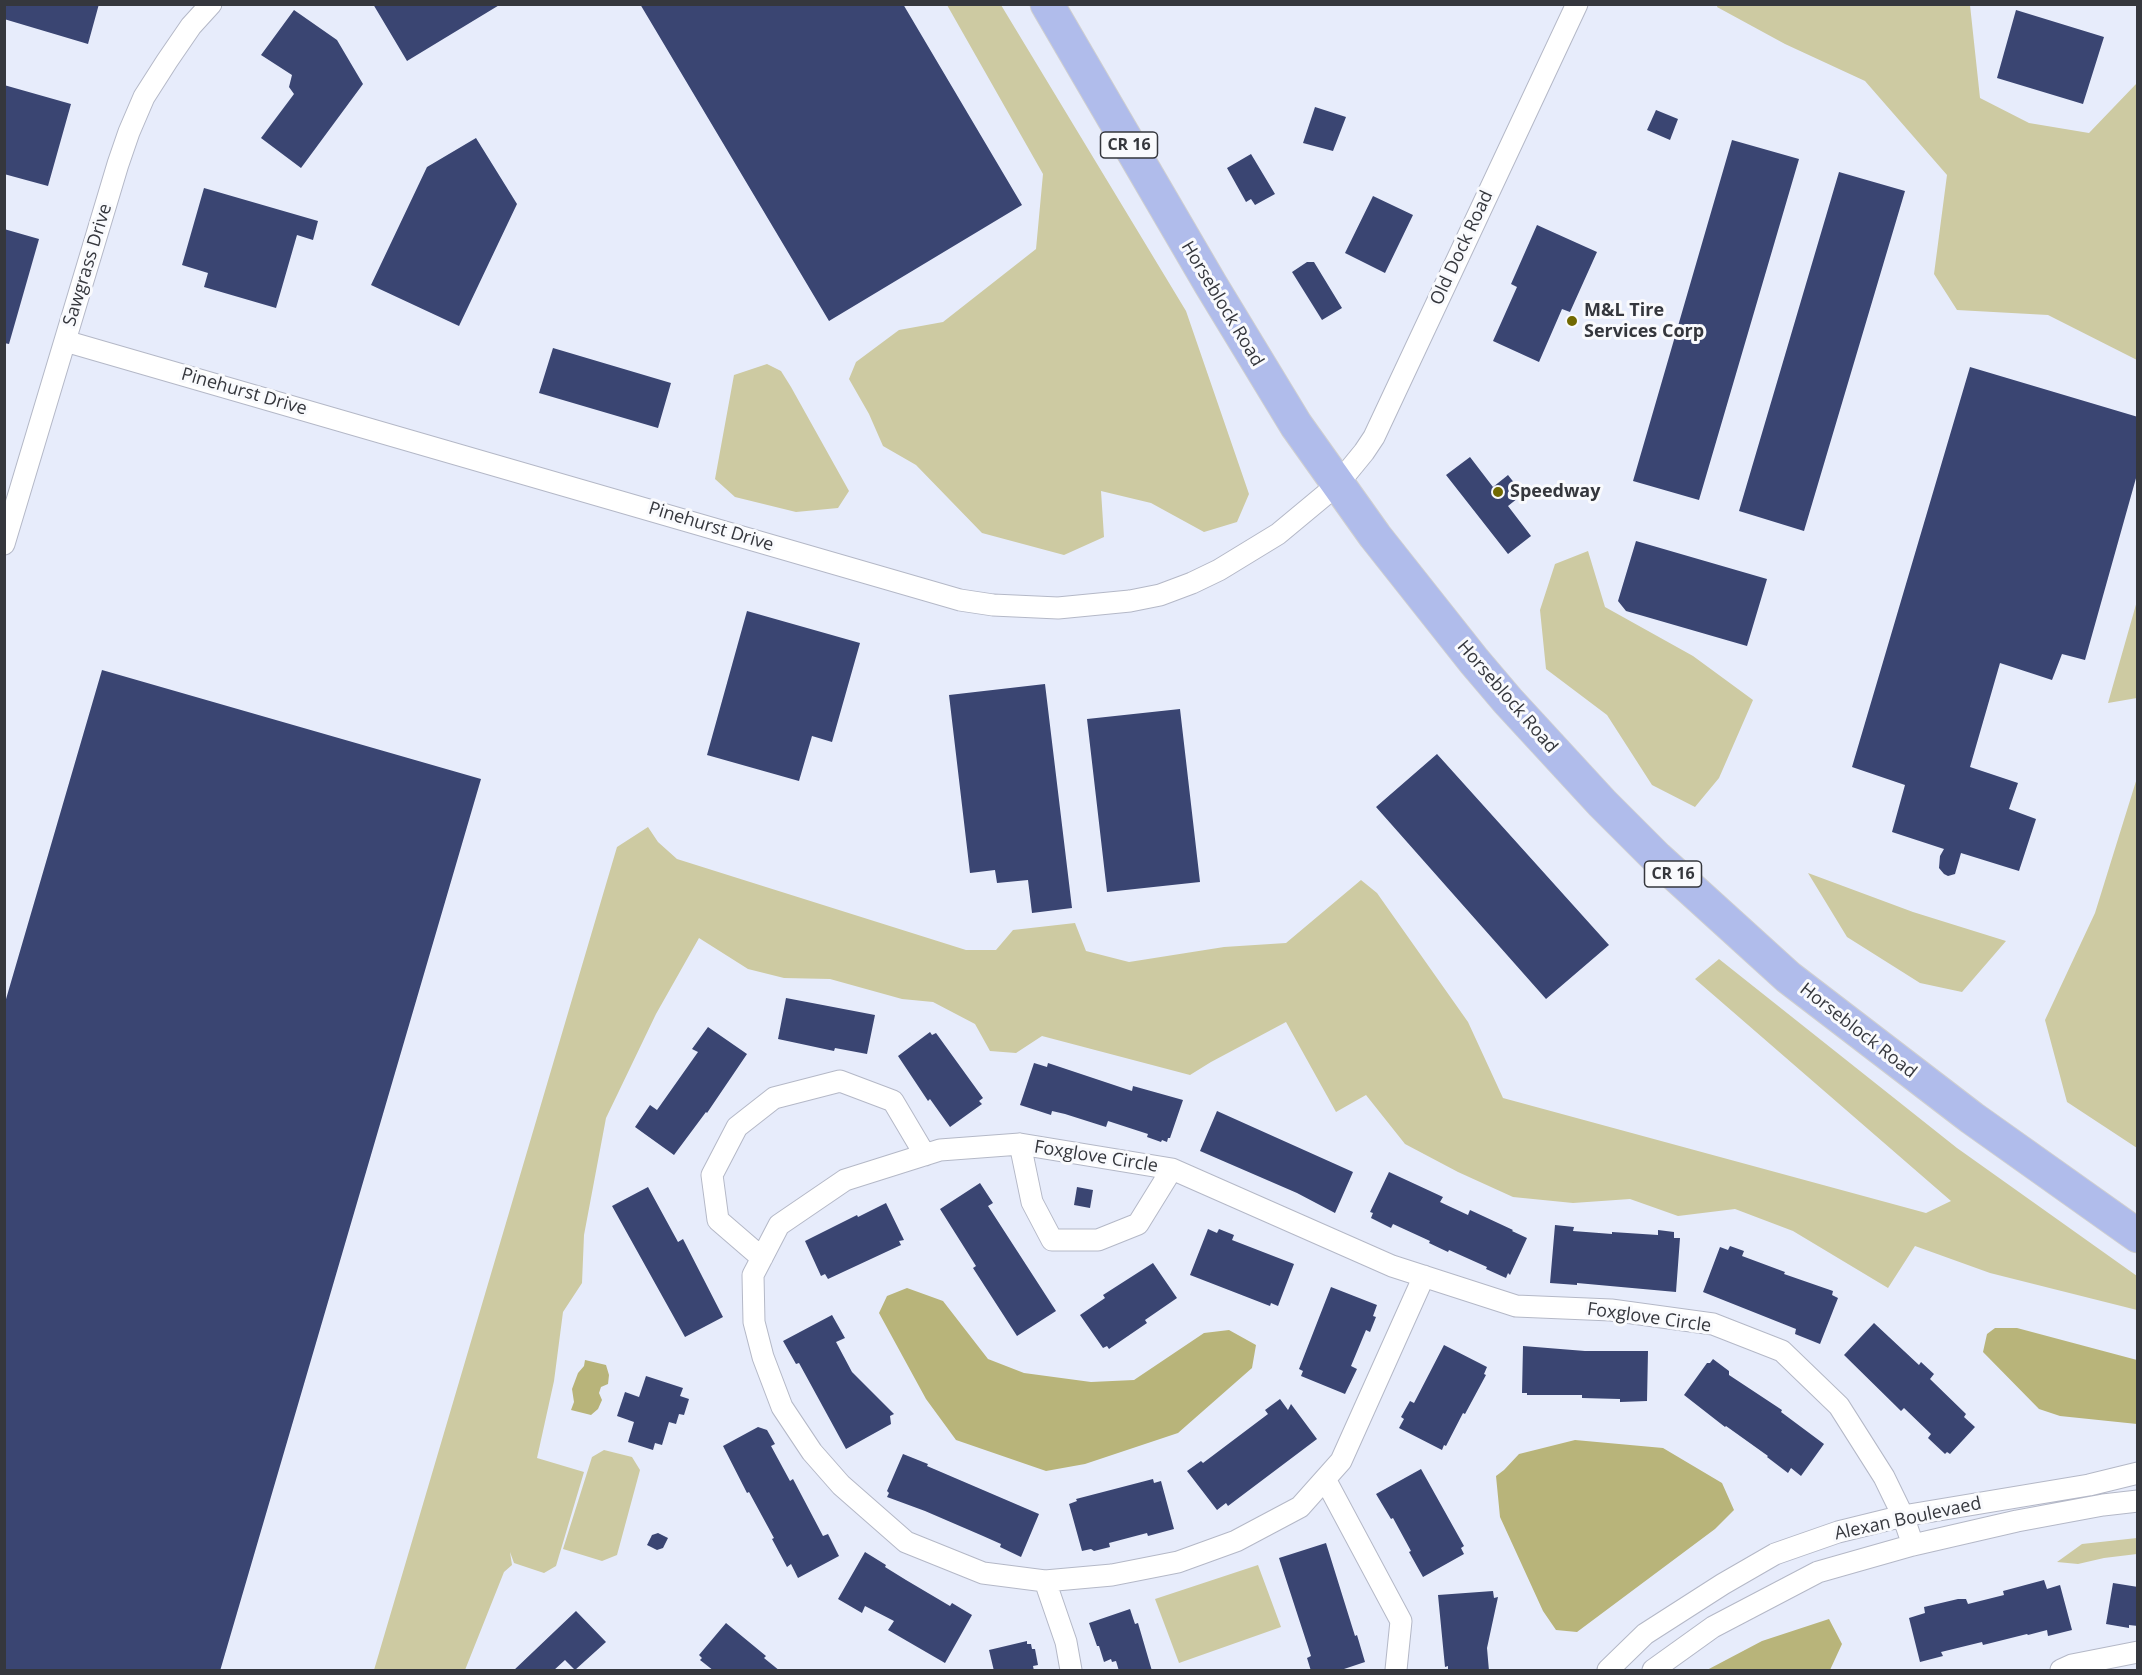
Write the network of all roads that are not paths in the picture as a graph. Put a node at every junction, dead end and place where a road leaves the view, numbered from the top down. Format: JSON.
{"nodes":[{"id":1,"x":211,"y":4,"type":"edge"},
{"id":2,"x":1047,"y":4,"type":"edge"},
{"id":3,"x":1577,"y":4,"type":"edge"},
{"id":4,"x":65,"y":340,"type":"junction"},
{"id":5,"x":1337,"y":484,"type":"junction"},
{"id":6,"x":4,"y":544,"type":"edge"},
{"id":7,"x":1020,"y":1144,"type":"junction"},
{"id":8,"x":925,"y":1155,"type":"junction"},
{"id":9,"x":1172,"y":1169,"type":"junction"},
{"id":10,"x":2138,"y":1236,"type":"edge"},
{"id":11,"x":762,"y":1258,"type":"junction"},
{"id":12,"x":1424,"y":1276,"type":"junction"},
{"id":13,"x":2138,"y":1473,"type":"edge"},
{"id":14,"x":1325,"y":1479,"type":"junction"},
{"id":15,"x":2138,"y":1501,"type":"edge"},
{"id":16,"x":1903,"y":1516,"type":"junction"},
{"id":17,"x":1913,"y":1545,"type":"junction"},
{"id":18,"x":1045,"y":1581,"type":"junction"},
{"id":19,"x":2138,"y":1652,"type":"edge"},
{"id":20,"x":1071,"y":1671,"type":"edge"},
{"id":21,"x":1396,"y":1671,"type":"edge"},
{"id":22,"x":1608,"y":1671,"type":"edge"},
{"id":23,"x":1653,"y":1671,"type":"edge"},
{"id":24,"x":2061,"y":1671,"type":"edge"}],
"edges":[{"from":1,"to":4,"type":"street","name":"Sawgrass Drive"},
{"from":2,"to":5,"type":"main road","name":"Horseblock Road","number":"CR 16"},
{"from":3,"to":5,"type":"street","name":"Old Dock Road"},
{"from":4,"to":5,"type":"street","name":"Pinehurst Drive"},
{"from":4,"to":6,"type":"street","name":"Sawgrass Drive"},
{"from":5,"to":10,"type":"main road","name":"Horseblock Road","number":"CR 16"},
{"from":7,"to":8,"type":"street","name":"Foxglove Circle"},
{"from":7,"to":9,"type":"street","name":"Foxglove Circle"},
{"from":7,"to":9,"type":"street","name":"Foxglove Circle"},
{"from":8,"to":11,"type":"street","name":"Foxglove Circle"},
{"from":8,"to":11,"type":"street"},
{"from":9,"to":12,"type":"street","name":"Foxglove Circle"},
{"from":11,"to":18,"type":"street","name":"Foxglove Circle"},
{"from":12,"to":14,"type":"street","name":"Foxglove Circle"},
{"from":12,"to":16,"type":"street","name":"Foxglove Circle"},
{"from":13,"to":16,"type":"street","name":"Alexan Boulevaed"},
{"from":14,"to":18,"type":"street","name":"Foxglove Circle"},
{"from":14,"to":21,"type":"street"},
{"from":15,"to":17,"type":"street","name":"Alexan Boulevaed"},
{"from":16,"to":17,"type":"street","name":"Foxglove Circle"},
{"from":16,"to":22,"type":"street","name":"Alexan Boulevaed"},
{"from":17,"to":23,"type":"street","name":"Alexan Boulevaed"},
{"from":18,"to":20,"type":"street"},
{"from":19,"to":24,"type":"street"}]}
